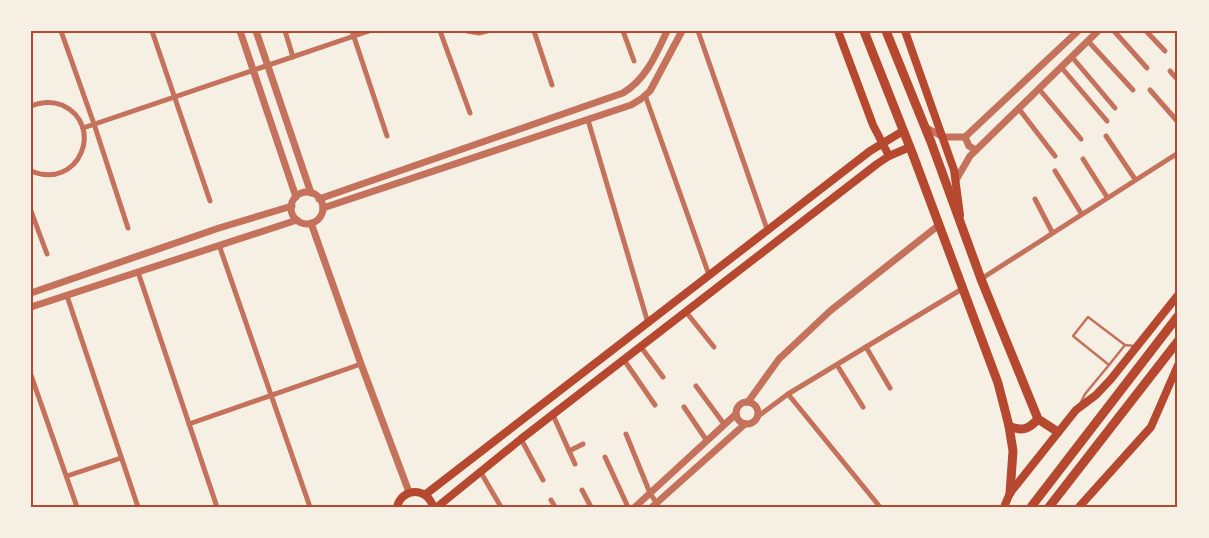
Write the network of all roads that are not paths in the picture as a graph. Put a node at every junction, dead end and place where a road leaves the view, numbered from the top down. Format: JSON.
{"nodes":[{"id":1,"x":61,"y":31,"type":"edge"},
{"id":2,"x":152,"y":31,"type":"edge"},
{"id":3,"x":240,"y":31,"type":"edge"},
{"id":4,"x":256,"y":31,"type":"edge"},
{"id":5,"x":285,"y":31,"type":"edge"},
{"id":6,"x":369,"y":31,"type":"edge"},
{"id":7,"x":440,"y":31,"type":"edge"},
{"id":8,"x":467,"y":31,"type":"edge"},
{"id":9,"x":487,"y":31,"type":"edge"},
{"id":10,"x":534,"y":31,"type":"edge"},
{"id":11,"x":623,"y":31,"type":"edge"},
{"id":12,"x":668,"y":31,"type":"edge"},
{"id":13,"x":682,"y":31,"type":"edge"},
{"id":14,"x":698,"y":31,"type":"edge"},
{"id":15,"x":838,"y":31,"type":"edge"},
{"id":16,"x":864,"y":31,"type":"edge"},
{"id":17,"x":886,"y":31,"type":"edge"},
{"id":18,"x":906,"y":31,"type":"edge"},
{"id":19,"x":1078,"y":31,"type":"edge"},
{"id":20,"x":1098,"y":31,"type":"edge"},
{"id":21,"x":1114,"y":31,"type":"edge"},
{"id":22,"x":1146,"y":31,"type":"edge"},
{"id":23,"x":352,"y":34,"type":"edge"},
{"id":24,"x":1088,"y":41,"type":"junction"},
{"id":25,"x":1165,"y":52,"type":"dead end"},
{"id":26,"x":294,"y":57,"type":"junction"},
{"id":27,"x":1072,"y":57,"type":"junction"},
{"id":28,"x":634,"y":62,"type":"dead end"},
{"id":29,"x":268,"y":66,"type":"junction"},
{"id":30,"x":1061,"y":67,"type":"junction"},
{"id":31,"x":1148,"y":68,"type":"dead end"},
{"id":32,"x":253,"y":71,"type":"junction"},
{"id":33,"x":1170,"y":71,"type":"dead end"},
{"id":34,"x":1178,"y":80,"type":"edge"},
{"id":35,"x":552,"y":85,"type":"dead end"},
{"id":36,"x":1039,"y":89,"type":"junction"},
{"id":37,"x":1133,"y":90,"type":"dead end"},
{"id":38,"x":1150,"y":90,"type":"dead end"},
{"id":39,"x":645,"y":95,"type":"junction"},
{"id":40,"x":176,"y":97,"type":"junction"},
{"id":41,"x":31,"y":106,"type":"edge"},
{"id":42,"x":1019,"y":108,"type":"junction"},
{"id":43,"x":1115,"y":108,"type":"dead end"},
{"id":44,"x":470,"y":113,"type":"dead end"},
{"id":45,"x":588,"y":120,"type":"junction"},
{"id":46,"x":1107,"y":121,"type":"dead end"},
{"id":47,"x":1178,"y":122,"type":"edge"},
{"id":48,"x":94,"y":124,"type":"junction"},
{"id":49,"x":83,"y":128,"type":"junction"},
{"id":50,"x":925,"y":128,"type":"junction"},
{"id":51,"x":903,"y":131,"type":"junction"},
{"id":52,"x":387,"y":136,"type":"dead end"},
{"id":53,"x":1106,"y":136,"type":"dead end"},
{"id":54,"x":943,"y":137,"type":"junction"},
{"id":55,"x":966,"y":137,"type":"junction"},
{"id":56,"x":1081,"y":139,"type":"dead end"},
{"id":57,"x":882,"y":143,"type":"junction"},
{"id":58,"x":910,"y":147,"type":"junction"},
{"id":59,"x":976,"y":150,"type":"junction"},
{"id":60,"x":1178,"y":153,"type":"edge"},
{"id":61,"x":889,"y":156,"type":"junction"},
{"id":62,"x":1055,"y":156,"type":"dead end"},
{"id":63,"x":1083,"y":159,"type":"dead end"},
{"id":64,"x":845,"y":170,"type":"junction"},
{"id":65,"x":31,"y":171,"type":"edge"},
{"id":66,"x":1055,"y":171,"type":"dead end"},
{"id":67,"x":1135,"y":179,"type":"junction"},
{"id":68,"x":956,"y":180,"type":"junction"},
{"id":69,"x":854,"y":182,"type":"junction"},
{"id":70,"x":311,"y":193,"type":"junction"},
{"id":71,"x":296,"y":196,"type":"junction"},
{"id":72,"x":1107,"y":197,"type":"junction"},
{"id":73,"x":319,"y":199,"type":"junction"},
{"id":74,"x":1035,"y":200,"type":"dead end"},
{"id":75,"x":210,"y":201,"type":"dead end"},
{"id":76,"x":292,"y":206,"type":"junction"},
{"id":77,"x":323,"y":208,"type":"junction"},
{"id":78,"x":31,"y":211,"type":"edge"},
{"id":79,"x":1081,"y":213,"type":"junction"},
{"id":80,"x":296,"y":220,"type":"junction"},
{"id":81,"x":961,"y":222,"type":"junction"},
{"id":82,"x":311,"y":223,"type":"junction"},
{"id":83,"x":939,"y":225,"type":"junction"},
{"id":84,"x":128,"y":228,"type":"dead end"},
{"id":85,"x":767,"y":229,"type":"junction"},
{"id":86,"x":1052,"y":232,"type":"junction"},
{"id":87,"x":219,"y":245,"type":"junction"},
{"id":88,"x":47,"y":254,"type":"dead end"},
{"id":89,"x":138,"y":272,"type":"junction"},
{"id":90,"x":709,"y":275,"type":"junction"},
{"id":91,"x":981,"y":279,"type":"junction"},
{"id":92,"x":962,"y":289,"type":"junction"},
{"id":93,"x":31,"y":293,"type":"edge"},
{"id":94,"x":66,"y":296,"type":"junction"},
{"id":95,"x":1178,"y":296,"type":"edge"},
{"id":96,"x":31,"y":308,"type":"edge"},
{"id":97,"x":686,"y":312,"type":"junction"},
{"id":98,"x":1178,"y":316,"type":"edge"},
{"id":99,"x":648,"y":323,"type":"junction"},
{"id":100,"x":1178,"y":341,"type":"edge"},
{"id":101,"x":1124,"y":345,"type":"junction"},
{"id":102,"x":641,"y":346,"type":"junction"},
{"id":103,"x":1138,"y":346,"type":"junction"},
{"id":104,"x":714,"y":347,"type":"dead end"},
{"id":105,"x":866,"y":347,"type":"junction"},
{"id":106,"x":624,"y":360,"type":"junction"},
{"id":107,"x":361,"y":364,"type":"junction"},
{"id":108,"x":837,"y":365,"type":"junction"},
{"id":109,"x":1109,"y":365,"type":"junction"},
{"id":110,"x":1178,"y":365,"type":"edge"},
{"id":111,"x":31,"y":375,"type":"edge"},
{"id":112,"x":663,"y":377,"type":"dead end"},
{"id":113,"x":696,"y":386,"type":"dead end"},
{"id":114,"x":890,"y":388,"type":"dead end"},
{"id":115,"x":788,"y":394,"type":"junction"},
{"id":116,"x":271,"y":395,"type":"junction"},
{"id":117,"x":748,"y":402,"type":"junction"},
{"id":118,"x":655,"y":405,"type":"dead end"},
{"id":119,"x":684,"y":407,"type":"dead end"},
{"id":120,"x":863,"y":407,"type":"dead end"},
{"id":121,"x":1076,"y":410,"type":"junction"},
{"id":122,"x":736,"y":414,"type":"junction"},
{"id":123,"x":553,"y":415,"type":"junction"},
{"id":124,"x":757,"y":417,"type":"junction"},
{"id":125,"x":1038,"y":419,"type":"junction"},
{"id":126,"x":189,"y":424,"type":"junction"},
{"id":127,"x":724,"y":424,"type":"junction"},
{"id":128,"x":745,"y":424,"type":"junction"},
{"id":129,"x":1009,"y":426,"type":"junction"},
{"id":130,"x":1058,"y":432,"type":"junction"},
{"id":131,"x":626,"y":434,"type":"dead end"},
{"id":132,"x":521,"y":439,"type":"junction"},
{"id":133,"x":707,"y":441,"type":"junction"},
{"id":134,"x":583,"y":444,"type":"dead end"},
{"id":135,"x":569,"y":451,"type":"junction"},
{"id":136,"x":121,"y":458,"type":"junction"},
{"id":137,"x":605,"y":458,"type":"dead end"},
{"id":138,"x":575,"y":464,"type":"dead end"},
{"id":139,"x":480,"y":471,"type":"junction"},
{"id":140,"x":67,"y":476,"type":"junction"},
{"id":141,"x":543,"y":480,"type":"dead end"},
{"id":142,"x":582,"y":490,"type":"dead end"},
{"id":143,"x":409,"y":492,"type":"junction"},
{"id":144,"x":1010,"y":493,"type":"junction"},
{"id":145,"x":426,"y":494,"type":"junction"},
{"id":146,"x":650,"y":494,"type":"junction"},
{"id":147,"x":551,"y":500,"type":"dead end"},
{"id":148,"x":656,"y":506,"type":"edge"},
{"id":149,"x":77,"y":507,"type":"edge"},
{"id":150,"x":138,"y":507,"type":"edge"},
{"id":151,"x":217,"y":507,"type":"edge"},
{"id":152,"x":310,"y":507,"type":"edge"},
{"id":153,"x":397,"y":507,"type":"edge"},
{"id":154,"x":433,"y":507,"type":"edge"},
{"id":155,"x":437,"y":507,"type":"edge"},
{"id":156,"x":501,"y":507,"type":"edge"},
{"id":157,"x":555,"y":507,"type":"edge"},
{"id":158,"x":591,"y":507,"type":"edge"},
{"id":159,"x":628,"y":507,"type":"edge"},
{"id":160,"x":635,"y":507,"type":"edge"},
{"id":161,"x":880,"y":507,"type":"edge"},
{"id":162,"x":1004,"y":507,"type":"edge"},
{"id":163,"x":1031,"y":507,"type":"edge"},
{"id":164,"x":1049,"y":507,"type":"edge"},
{"id":165,"x":1079,"y":507,"type":"edge"}],
"edges":[{"from":1,"to":48,"type":"street"},
{"from":2,"to":40,"type":"street"},
{"from":3,"to":32,"type":"street"},
{"from":4,"to":29,"type":"street"},
{"from":5,"to":26,"type":"street"},
{"from":6,"to":23,"type":"street"},
{"from":7,"to":44,"type":"street"},
{"from":8,"to":9,"type":"street"},
{"from":10,"to":35,"type":"street"},
{"from":11,"to":28,"type":"street"},
{"from":12,"to":73,"type":"street"},
{"from":13,"to":39,"type":"street"},
{"from":14,"to":85,"type":"street"},
{"from":15,"to":57,"type":"main road"},
{"from":16,"to":51,"type":"main road"},
{"from":17,"to":50,"type":"main road"},
{"from":18,"to":54,"type":"main road"},
{"from":19,"to":55,"type":"street"},
{"from":20,"to":24,"type":"street"},
{"from":21,"to":31,"type":"street"},
{"from":22,"to":25,"type":"street"},
{"from":23,"to":26,"type":"street"},
{"from":23,"to":52,"type":"street"},
{"from":24,"to":27,"type":"street"},
{"from":24,"to":37,"type":"street"},
{"from":26,"to":29,"type":"street"},
{"from":27,"to":30,"type":"street"},
{"from":27,"to":43,"type":"street"},
{"from":29,"to":32,"type":"street"},
{"from":29,"to":70,"type":"street"},
{"from":30,"to":36,"type":"street"},
{"from":30,"to":46,"type":"street"},
{"from":32,"to":40,"type":"street"},
{"from":32,"to":71,"type":"street"},
{"from":33,"to":34,"type":"street"},
{"from":36,"to":42,"type":"street"},
{"from":36,"to":56,"type":"street"},
{"from":38,"to":47,"type":"street"},
{"from":39,"to":45,"type":"street"},
{"from":39,"to":90,"type":"street"},
{"from":40,"to":48,"type":"street"},
{"from":40,"to":75,"type":"street"},
{"from":41,"to":49,"type":"street"},
{"from":42,"to":59,"type":"street"},
{"from":42,"to":62,"type":"street"},
{"from":45,"to":77,"type":"street"},
{"from":45,"to":99,"type":"street"},
{"from":48,"to":49,"type":"street"},
{"from":48,"to":84,"type":"street"},
{"from":49,"to":65,"type":"street"},
{"from":50,"to":54,"type":"street"},
{"from":50,"to":81,"type":"main road"},
{"from":51,"to":57,"type":"main road"},
{"from":51,"to":58,"type":"main road"},
{"from":53,"to":67,"type":"street"},
{"from":54,"to":55,"type":"street"},
{"from":54,"to":68,"type":"main road"},
{"from":55,"to":59,"type":"street"},
{"from":57,"to":61,"type":"main road"},
{"from":57,"to":64,"type":"main road"},
{"from":58,"to":61,"type":"main road"},
{"from":58,"to":83,"type":"main road"},
{"from":59,"to":68,"type":"street"},
{"from":60,"to":67,"type":"street"},
{"from":61,"to":69,"type":"main road"},
{"from":63,"to":72,"type":"street"},
{"from":64,"to":69,"type":"main road"},
{"from":64,"to":85,"type":"main road"},
{"from":66,"to":79,"type":"street"},
{"from":67,"to":72,"type":"street"},
{"from":68,"to":81,"type":"main road"},
{"from":69,"to":97,"type":"main road"},
{"from":70,"to":71,"type":"street"},
{"from":70,"to":73,"type":"street"},
{"from":71,"to":76,"type":"street"},
{"from":72,"to":79,"type":"street"},
{"from":73,"to":77,"type":"street"},
{"from":74,"to":86,"type":"street"},
{"from":76,"to":80,"type":"street"},
{"from":76,"to":93,"type":"street"},
{"from":77,"to":82,"type":"street"},
{"from":78,"to":88,"type":"street"},
{"from":79,"to":86,"type":"street"},
{"from":80,"to":82,"type":"street"},
{"from":80,"to":87,"type":"street"},
{"from":81,"to":91,"type":"main road"},
{"from":82,"to":107,"type":"street"},
{"from":83,"to":92,"type":"main road"},
{"from":83,"to":117,"type":"street"},
{"from":85,"to":90,"type":"main road"},
{"from":86,"to":91,"type":"street"},
{"from":87,"to":89,"type":"street"},
{"from":87,"to":116,"type":"street"},
{"from":89,"to":94,"type":"street"},
{"from":89,"to":126,"type":"street"},
{"from":90,"to":99,"type":"main road"},
{"from":91,"to":125,"type":"main road"},
{"from":92,"to":105,"type":"street"},
{"from":92,"to":129,"type":"main road"},
{"from":94,"to":96,"type":"street"},
{"from":94,"to":136,"type":"street"},
{"from":95,"to":103,"type":"main road"},
{"from":97,"to":102,"type":"main road"},
{"from":97,"to":104,"type":"street"},
{"from":98,"to":163,"type":"main road"},
{"from":99,"to":145,"type":"main road"},
{"from":100,"to":164,"type":"main road"},
{"from":101,"to":103,"type":"lane"},
{"from":101,"to":109,"type":"lane"},
{"from":101,"to":109,"type":"lane"},
{"from":102,"to":106,"type":"main road"},
{"from":102,"to":112,"type":"street"},
{"from":103,"to":121,"type":"main road"},
{"from":105,"to":108,"type":"street"},
{"from":105,"to":114,"type":"street"},
{"from":106,"to":118,"type":"street"},
{"from":106,"to":123,"type":"main road"},
{"from":107,"to":116,"type":"street"},
{"from":107,"to":143,"type":"street"},
{"from":108,"to":115,"type":"street"},
{"from":108,"to":120,"type":"street"},
{"from":109,"to":121,"type":"lane"},
{"from":110,"to":165,"type":"main road"},
{"from":111,"to":140,"type":"street"},
{"from":113,"to":127,"type":"street"},
{"from":115,"to":124,"type":"street"},
{"from":115,"to":161,"type":"street"},
{"from":116,"to":126,"type":"street"},
{"from":116,"to":152,"type":"street"},
{"from":117,"to":122,"type":"street"},
{"from":117,"to":124,"type":"street"},
{"from":119,"to":133,"type":"street"},
{"from":121,"to":130,"type":"main road"},
{"from":122,"to":127,"type":"street"},
{"from":122,"to":128,"type":"street"},
{"from":123,"to":132,"type":"main road"},
{"from":123,"to":135,"type":"street"},
{"from":124,"to":128,"type":"street"},
{"from":125,"to":129,"type":"main road"},
{"from":125,"to":130,"type":"main road"},
{"from":126,"to":151,"type":"street"},
{"from":127,"to":133,"type":"street"},
{"from":128,"to":148,"type":"street"},
{"from":129,"to":144,"type":"main road"},
{"from":130,"to":144,"type":"main road"},
{"from":131,"to":146,"type":"street"},
{"from":132,"to":139,"type":"main road"},
{"from":132,"to":141,"type":"street"},
{"from":133,"to":146,"type":"street"},
{"from":134,"to":135,"type":"street"},
{"from":135,"to":138,"type":"street"},
{"from":136,"to":140,"type":"street"},
{"from":136,"to":150,"type":"street"},
{"from":137,"to":159,"type":"street"},
{"from":139,"to":155,"type":"main road"},
{"from":139,"to":156,"type":"street"},
{"from":140,"to":149,"type":"street"},
{"from":142,"to":158,"type":"street"},
{"from":143,"to":145,"type":"main road"},
{"from":143,"to":153,"type":"main road"},
{"from":144,"to":162,"type":"main road"},
{"from":145,"to":154,"type":"main road"},
{"from":146,"to":148,"type":"street"},
{"from":146,"to":160,"type":"street"},
{"from":147,"to":157,"type":"street"}]}
